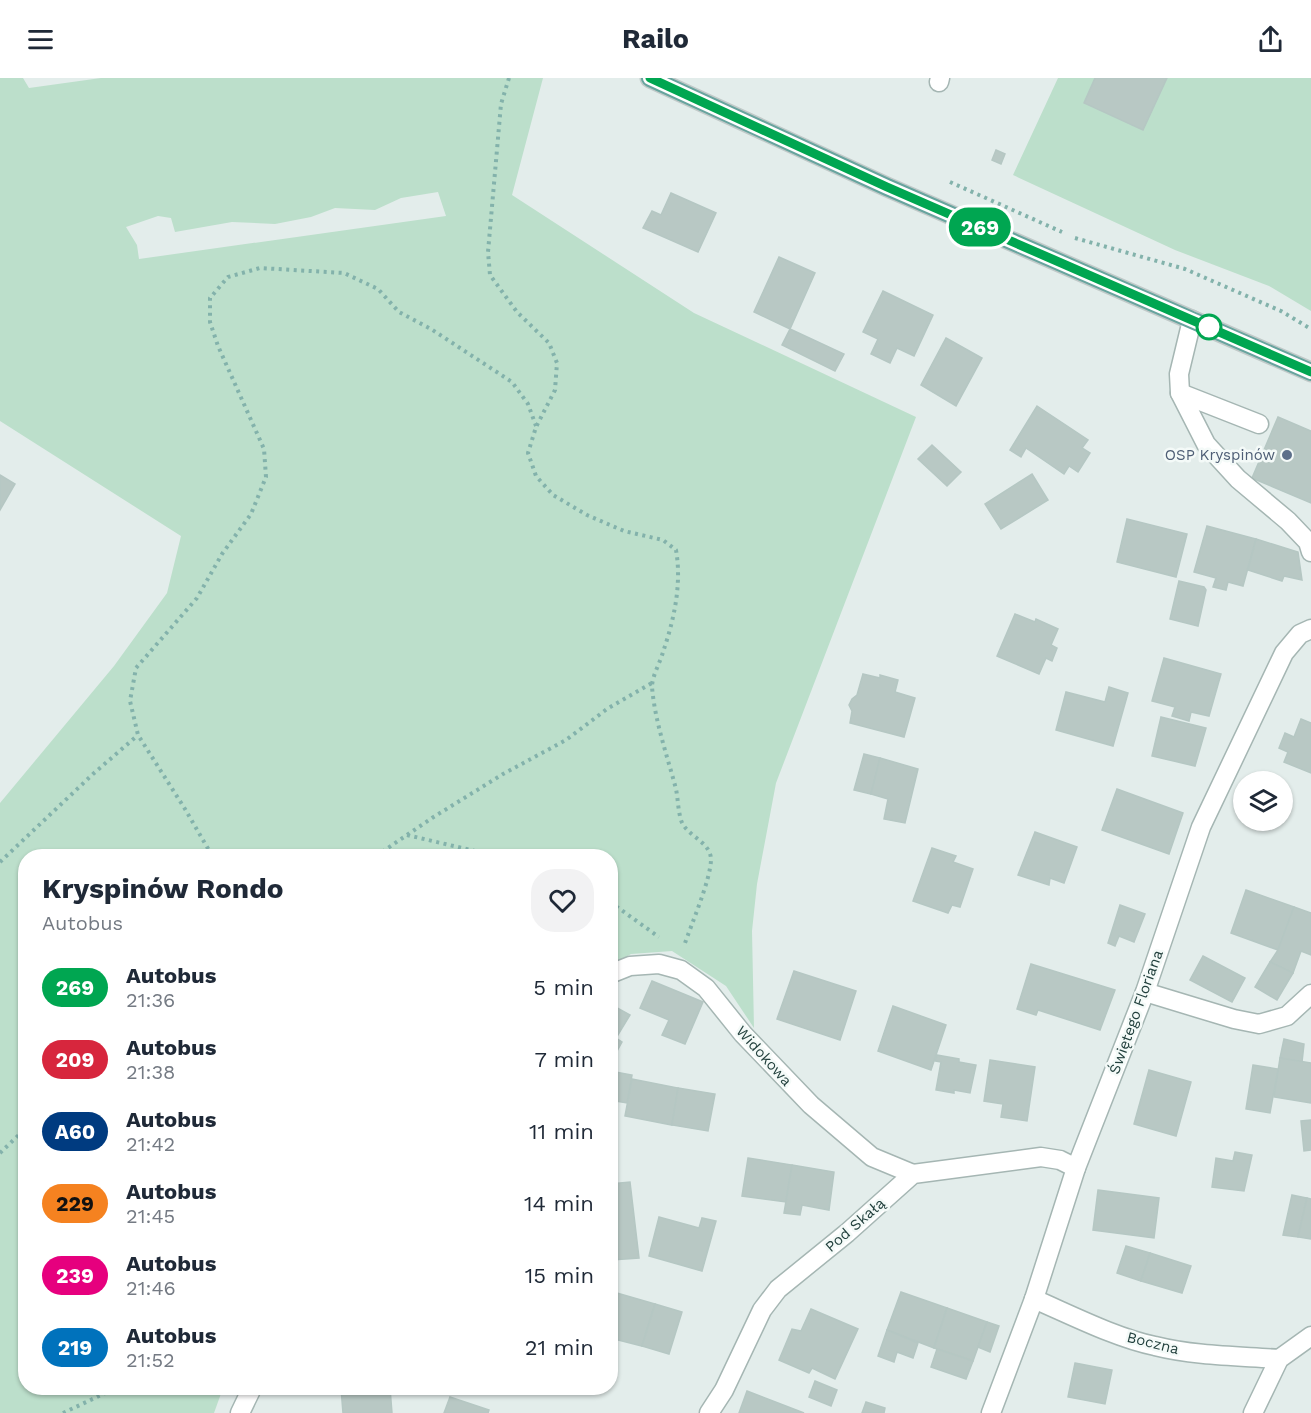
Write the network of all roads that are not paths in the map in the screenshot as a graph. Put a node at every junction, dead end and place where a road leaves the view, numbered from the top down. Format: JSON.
{"nodes":[{"id":1,"x":650,"y":78,"type":"edge"},
{"id":2,"x":1192,"y":320,"type":"junction"},
{"id":3,"x":1311,"y":372,"type":"edge"},
{"id":4,"x":1180,"y":393,"type":"junction"},
{"id":5,"x":1259,"y":424,"type":"dead end"},
{"id":6,"x":1311,"y":552,"type":"edge"},
{"id":7,"x":1311,"y":629,"type":"edge"},
{"id":8,"x":618,"y":971,"type":"edge"},
{"id":9,"x":1145,"y":992,"type":"junction"},
{"id":10,"x":1311,"y":994,"type":"edge"},
{"id":11,"x":1076,"y":1168,"type":"junction"},
{"id":12,"x":914,"y":1173,"type":"junction"},
{"id":13,"x":1034,"y":1299,"type":"junction"},
{"id":14,"x":1311,"y":1336,"type":"edge"},
{"id":15,"x":1279,"y":1359,"type":"junction"},
{"id":16,"x":249,"y":1395,"type":"edge"},
{"id":17,"x":240,"y":1413,"type":"edge"},
{"id":18,"x":709,"y":1413,"type":"edge"},
{"id":19,"x":992,"y":1413,"type":"edge"},
{"id":20,"x":1253,"y":1413,"type":"edge"}],
"edges":[{"from":1,"to":2,"type":"main road"},
{"from":2,"to":3,"type":"main road"},
{"from":2,"to":4,"type":"street"},
{"from":4,"to":5,"type":"street"},
{"from":4,"to":6,"type":"street"},
{"from":7,"to":9,"type":"street","name":"Świętego Floriana"},
{"from":8,"to":12,"type":"street","name":"Widokowa"},
{"from":9,"to":10,"type":"street"},
{"from":9,"to":11,"type":"street","name":"Świętego Floriana"},
{"from":11,"to":12,"type":"street"},
{"from":11,"to":13,"type":"street","name":"Świętego Floriana"},
{"from":12,"to":18,"type":"street","name":"Pod Skałą"},
{"from":13,"to":15,"type":"street","name":"Boczna"},
{"from":13,"to":19,"type":"street","name":"Świętego Floriana"},
{"from":14,"to":15,"type":"street"},
{"from":15,"to":20,"type":"street"},
{"from":16,"to":17,"type":"street"}]}
